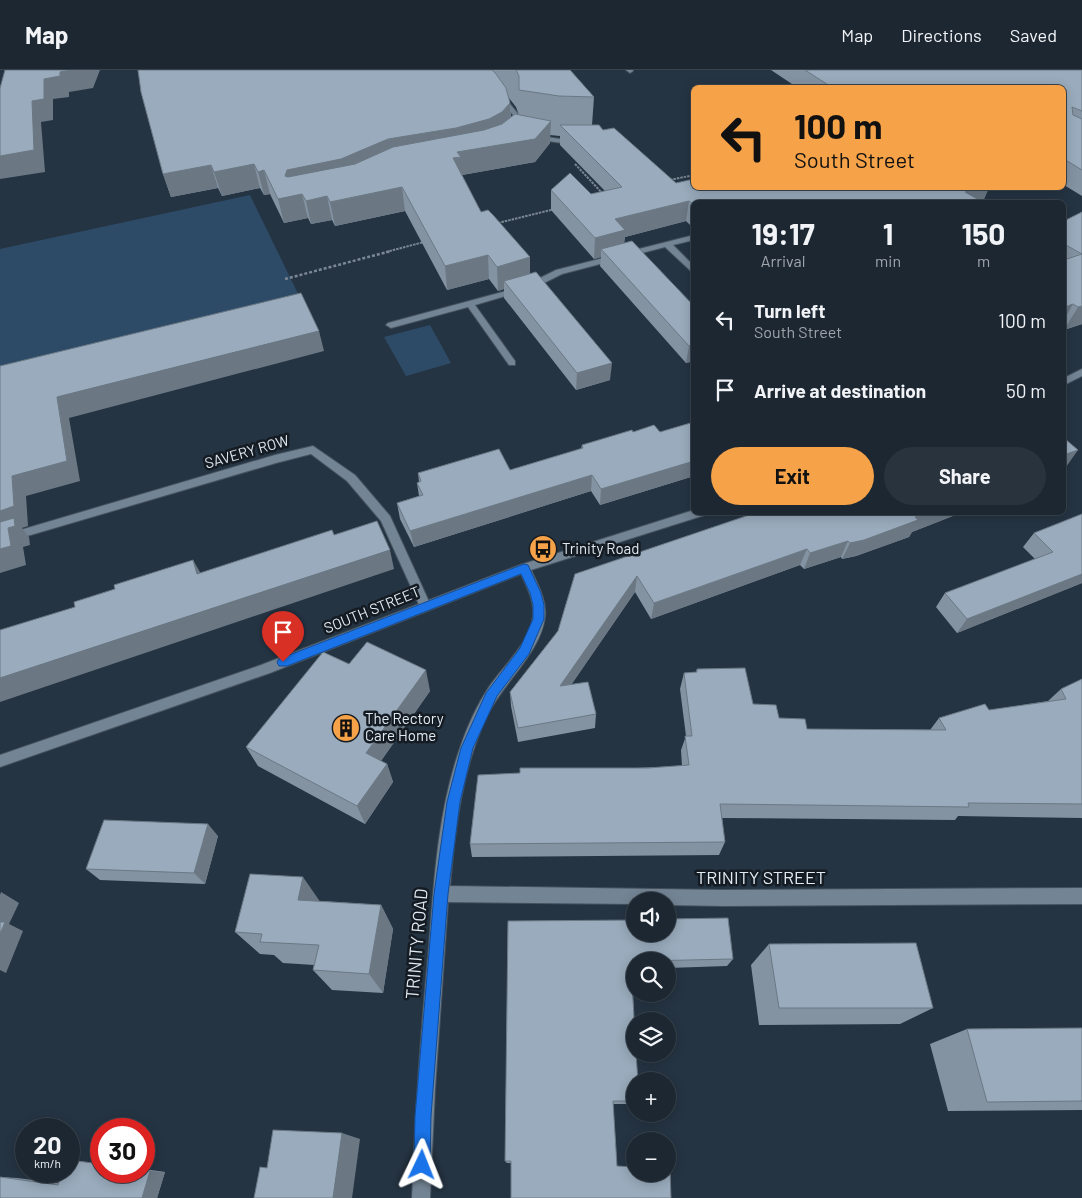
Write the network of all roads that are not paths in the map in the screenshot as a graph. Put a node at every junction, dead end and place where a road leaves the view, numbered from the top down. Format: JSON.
{"nodes":[{"id":1,"x":476,"y":70,"type":"edge"},
{"id":2,"x":522,"y":135,"type":"junction"},
{"id":3,"x":506,"y":140,"type":"edge"},
{"id":4,"x":584,"y":144,"type":"edge"},
{"id":5,"x":691,"y":238,"type":"edge"},
{"id":6,"x":667,"y":244,"type":"junction"},
{"id":7,"x":691,"y":268,"type":"edge"},
{"id":8,"x":470,"y":304,"type":"junction"},
{"id":9,"x":391,"y":325,"type":"dead end"},
{"id":10,"x":512,"y":363,"type":"dead end"},
{"id":11,"x":1082,"y":372,"type":"edge"},
{"id":12,"x":1066,"y":381,"type":"edge"},
{"id":13,"x":692,"y":515,"type":"edge"},
{"id":14,"x":0,"y":540,"type":"edge"},
{"id":15,"x":524,"y":568,"type":"junction"},
{"id":16,"x":425,"y":606,"type":"junction"},
{"id":17,"x":0,"y":762,"type":"edge"},
{"id":18,"x":441,"y":894,"type":"junction"},
{"id":19,"x":1082,"y":896,"type":"edge"},
{"id":20,"x":421,"y":1198,"type":"edge"}],
"edges":[{"from":1,"to":2,"type":"street"},
{"from":2,"to":3,"type":"street"},
{"from":2,"to":4,"type":"street"},
{"from":5,"to":6,"type":"street"},
{"from":6,"to":7,"type":"street"},
{"from":6,"to":8,"type":"street"},
{"from":8,"to":9,"type":"street"},
{"from":8,"to":10,"type":"street"},
{"from":11,"to":12,"type":"street"},
{"from":13,"to":15,"type":"street","name":"SOUTH STREET"},
{"from":14,"to":16,"type":"street","name":"SAVERY ROW"},
{"from":15,"to":16,"type":"street","name":"SOUTH STREET"},
{"from":15,"to":18,"type":"street","name":"TRINITY ROAD"},
{"from":16,"to":17,"type":"street","name":"SOUTH STREET"},
{"from":18,"to":19,"type":"street","name":"TRINITY STREET"},
{"from":18,"to":20,"type":"street","name":"TRINITY ROAD"}]}
